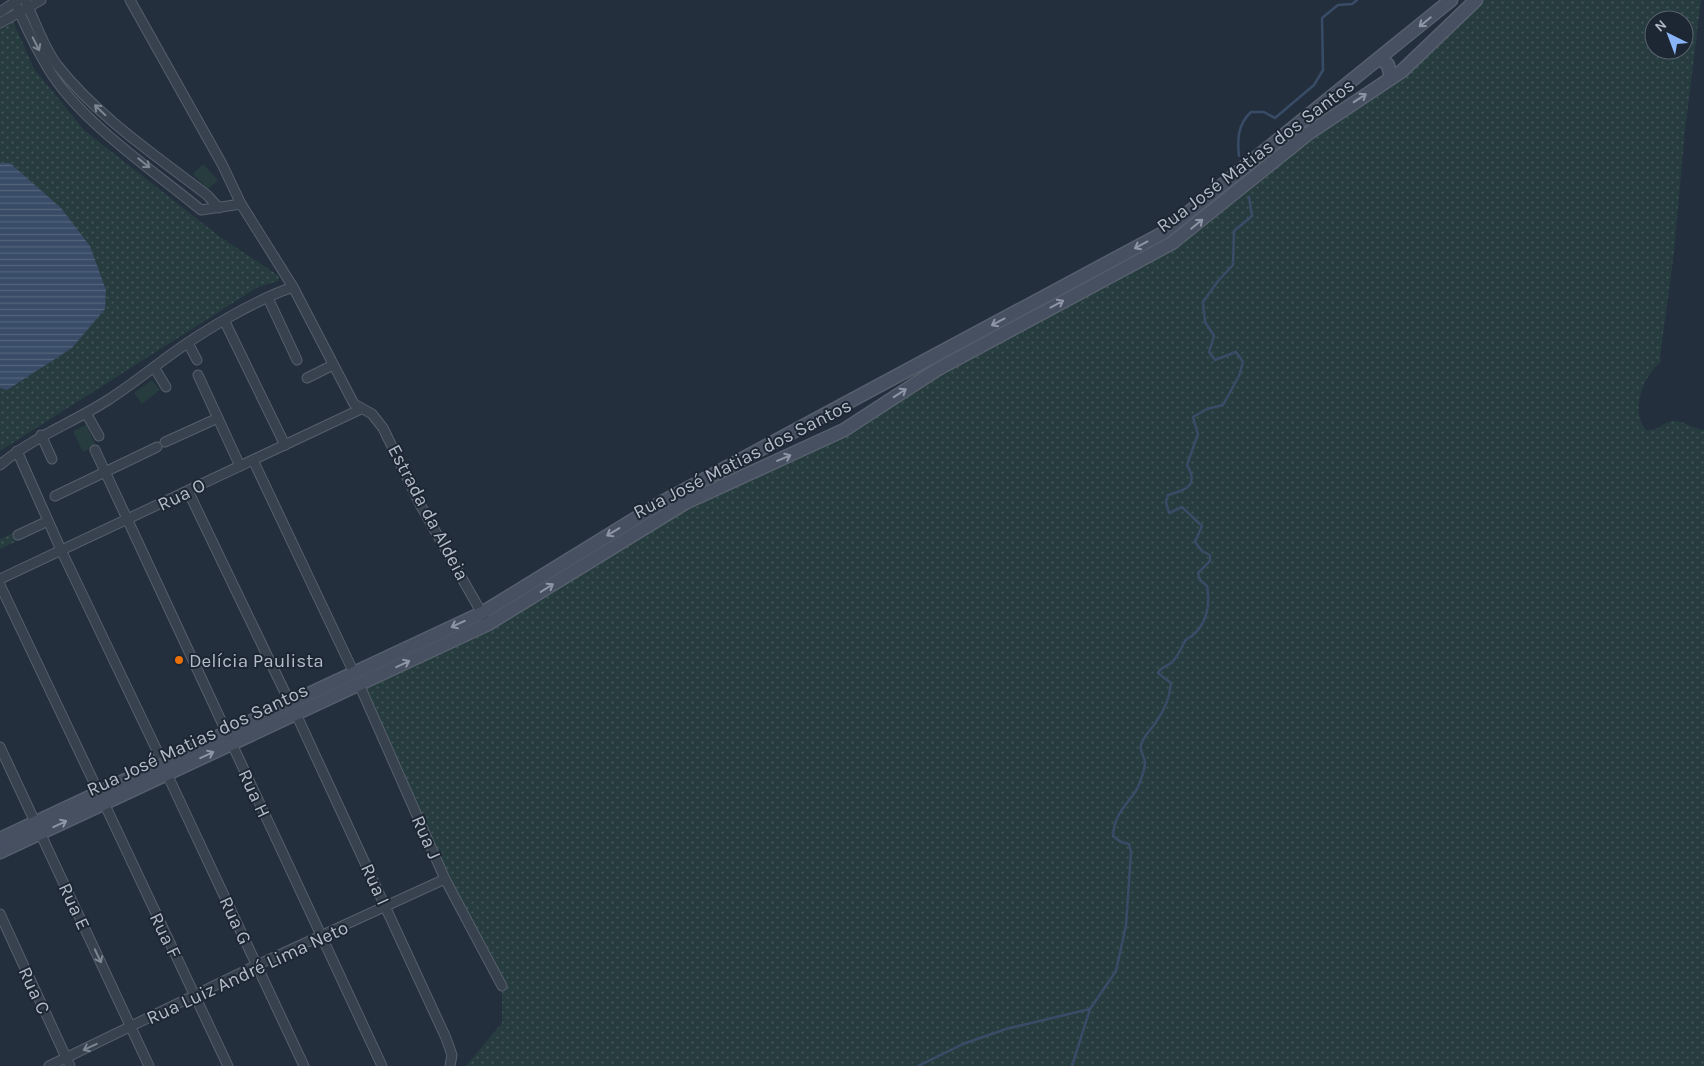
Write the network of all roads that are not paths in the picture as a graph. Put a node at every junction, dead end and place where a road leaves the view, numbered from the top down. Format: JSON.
{"nodes":[{"id":1,"x":41,"y":0,"type":"edge"},
{"id":2,"x":130,"y":0,"type":"edge"},
{"id":3,"x":1452,"y":0,"type":"edge"},
{"id":4,"x":1476,"y":0,"type":"edge"},
{"id":5,"x":20,"y":2,"type":"edge"},
{"id":6,"x":0,"y":12,"type":"edge"},
{"id":7,"x":20,"y":12,"type":"junction"},
{"id":8,"x":0,"y":23,"type":"edge"},
{"id":9,"x":1398,"y":44,"type":"junction"},
{"id":10,"x":1380,"y":58,"type":"junction"},
{"id":11,"x":1413,"y":60,"type":"junction"},
{"id":12,"x":56,"y":63,"type":"junction"},
{"id":13,"x":48,"y":69,"type":"junction"},
{"id":14,"x":1391,"y":78,"type":"junction"},
{"id":15,"x":241,"y":204,"type":"junction"},
{"id":16,"x":219,"y":208,"type":"junction"},
{"id":17,"x":293,"y":287,"type":"junction"},
{"id":18,"x":268,"y":298,"type":"junction"},
{"id":19,"x":224,"y":322,"type":"junction"},
{"id":20,"x":188,"y":343,"type":"junction"},
{"id":21,"x":197,"y":360,"type":"dead end"},
{"id":22,"x":298,"y":360,"type":"dead end"},
{"id":23,"x":333,"y":365,"type":"junction"},
{"id":24,"x":154,"y":367,"type":"junction"},
{"id":25,"x":198,"y":375,"type":"dead end"},
{"id":26,"x":307,"y":378,"type":"dead end"},
{"id":27,"x":166,"y":387,"type":"dead end"},
{"id":28,"x":361,"y":409,"type":"junction"},
{"id":29,"x":834,"y":410,"type":"junction"},
{"id":30,"x":86,"y":413,"type":"junction"},
{"id":31,"x":218,"y":418,"type":"junction"},
{"id":32,"x":804,"y":426,"type":"junction"},
{"id":33,"x":844,"y":430,"type":"junction"},
{"id":34,"x":41,"y":435,"type":"junction"},
{"id":35,"x":99,"y":436,"type":"dead end"},
{"id":36,"x":285,"y":445,"type":"junction"},
{"id":37,"x":814,"y":446,"type":"junction"},
{"id":38,"x":95,"y":450,"type":"dead end"},
{"id":39,"x":17,"y":451,"type":"junction"},
{"id":40,"x":52,"y":459,"type":"dead end"},
{"id":41,"x":253,"y":460,"type":"junction"},
{"id":42,"x":0,"y":464,"type":"edge"},
{"id":43,"x":240,"y":466,"type":"junction"},
{"id":44,"x":105,"y":471,"type":"junction"},
{"id":45,"x":188,"y":491,"type":"junction"},
{"id":46,"x":56,"y":496,"type":"dead end"},
{"id":47,"x":127,"y":520,"type":"junction"},
{"id":48,"x":48,"y":521,"type":"junction"},
{"id":49,"x":18,"y":535,"type":"dead end"},
{"id":50,"x":62,"y":552,"type":"junction"},
{"id":51,"x":0,"y":580,"type":"edge"},
{"id":52,"x":0,"y":585,"type":"edge"},
{"id":53,"x":485,"y":618,"type":"junction"},
{"id":54,"x":357,"y":679,"type":"junction"},
{"id":55,"x":293,"y":708,"type":"junction"},
{"id":56,"x":229,"y":738,"type":"junction"},
{"id":57,"x":0,"y":747,"type":"edge"},
{"id":58,"x":165,"y":768,"type":"junction"},
{"id":59,"x":101,"y":798,"type":"junction"},
{"id":60,"x":38,"y":828,"type":"junction"},
{"id":61,"x":0,"y":839,"type":"edge"},
{"id":62,"x":0,"y":852,"type":"edge"},
{"id":63,"x":445,"y":879,"type":"junction"},
{"id":64,"x":386,"y":906,"type":"junction"},
{"id":65,"x":0,"y":914,"type":"edge"},
{"id":66,"x":322,"y":936,"type":"junction"},
{"id":67,"x":257,"y":965,"type":"junction"},
{"id":68,"x":502,"y":986,"type":"dead end"},
{"id":69,"x":196,"y":997,"type":"junction"},
{"id":70,"x":132,"y":1028,"type":"junction"},
{"id":71,"x":68,"y":1062,"type":"edge"},
{"id":72,"x":49,"y":1066,"type":"edge"},
{"id":73,"x":149,"y":1066,"type":"edge"},
{"id":74,"x":228,"y":1066,"type":"edge"},
{"id":75,"x":304,"y":1066,"type":"edge"},
{"id":76,"x":382,"y":1066,"type":"edge"},
{"id":77,"x":450,"y":1066,"type":"edge"}],
"edges":[{"from":1,"to":5,"type":"street"},
{"from":2,"to":15,"type":"street","name":"Estrada da Aldeia"},
{"from":3,"to":9,"type":"main road","name":"Rua José Matias dos Santos","one_way":true},
{"from":4,"to":11,"type":"main road","name":"Rua José Matias dos Santos"},
{"from":5,"to":6,"type":"street"},
{"from":5,"to":7,"type":"street"},
{"from":5,"to":12,"type":"street"},
{"from":7,"to":8,"type":"street"},
{"from":7,"to":13,"type":"street","one_way":true},
{"from":9,"to":10,"type":"main road","name":"Rua José Matias dos Santos"},
{"from":9,"to":11,"type":"main road"},
{"from":10,"to":14,"type":"main road"},
{"from":10,"to":29,"type":"main road","name":"Rua José Matias dos Santos","one_way":true},
{"from":11,"to":14,"type":"main road","name":"Rua José Matias dos Santos"},
{"from":12,"to":13,"type":"street"},
{"from":16,"to":12,"type":"street","one_way":true},
{"from":13,"to":16,"type":"street","one_way":true},
{"from":33,"to":14,"type":"main road","name":"Rua José Matias dos Santos","one_way":true},
{"from":15,"to":16,"type":"street"},
{"from":15,"to":17,"type":"street","name":"Estrada da Aldeia"},
{"from":17,"to":18,"type":"street"},
{"from":17,"to":23,"type":"street","name":"Estrada da Aldeia"},
{"from":18,"to":19,"type":"street"},
{"from":18,"to":22,"type":"street"},
{"from":19,"to":20,"type":"street"},
{"from":19,"to":36,"type":"street"},
{"from":20,"to":21,"type":"street"},
{"from":20,"to":24,"type":"street"},
{"from":23,"to":26,"type":"street"},
{"from":23,"to":28,"type":"street","name":"Estrada da Aldeia"},
{"from":24,"to":27,"type":"street"},
{"from":24,"to":30,"type":"street"},
{"from":25,"to":31,"type":"street"},
{"from":28,"to":36,"type":"street","name":"Rua O"},
{"from":28,"to":53,"type":"street","name":"Estrada da Aldeia"},
{"from":29,"to":32,"type":"main road","name":"Rua José Matias dos Santos"},
{"from":29,"to":33,"type":"main road"},
{"from":30,"to":34,"type":"street"},
{"from":30,"to":35,"type":"street"},
{"from":31,"to":43,"type":"street"},
{"from":31,"to":44,"type":"street"},
{"from":32,"to":37,"type":"main road"},
{"from":32,"to":53,"type":"main road","name":"Rua José Matias dos Santos","one_way":true},
{"from":33,"to":37,"type":"main road","name":"Rua José Matias dos Santos"},
{"from":34,"to":39,"type":"street"},
{"from":34,"to":40,"type":"street"},
{"from":36,"to":41,"type":"street","name":"Rua O"},
{"from":53,"to":37,"type":"main road","name":"Rua José Matias dos Santos","one_way":true},
{"from":38,"to":44,"type":"street","name":"Rua H"},
{"from":39,"to":42,"type":"street"},
{"from":39,"to":48,"type":"street","name":"Rua G"},
{"from":41,"to":43,"type":"street","name":"Rua O"},
{"from":41,"to":54,"type":"street","name":"Rua J"},
{"from":43,"to":45,"type":"street","name":"Rua O"},
{"from":44,"to":46,"type":"street"},
{"from":44,"to":47,"type":"street","name":"Rua H"},
{"from":45,"to":47,"type":"street","name":"Rua O"},
{"from":45,"to":55,"type":"street","name":"Rua I"},
{"from":47,"to":50,"type":"street","name":"Rua O"},
{"from":47,"to":56,"type":"street","name":"Rua H"},
{"from":48,"to":49,"type":"street"},
{"from":48,"to":50,"type":"street","name":"Rua G"},
{"from":50,"to":51,"type":"street","name":"Rua O"},
{"from":50,"to":58,"type":"street","name":"Rua G"},
{"from":52,"to":59,"type":"street","name":"Rua F"},
{"from":53,"to":54,"type":"main road","name":"Rua José Matias dos Santos"},
{"from":54,"to":55,"type":"main road","name":"Rua José Matias dos Santos"},
{"from":54,"to":63,"type":"street","name":"Rua J"},
{"from":55,"to":56,"type":"main road","name":"Rua José Matias dos Santos"},
{"from":55,"to":64,"type":"street","name":"Rua I"},
{"from":56,"to":58,"type":"main road","name":"Rua José Matias dos Santos"},
{"from":56,"to":66,"type":"street","name":"Rua H"},
{"from":57,"to":60,"type":"street","name":"Rua E"},
{"from":58,"to":59,"type":"main road","name":"Rua José Matias dos Santos"},
{"from":58,"to":67,"type":"street","name":"Rua G"},
{"from":59,"to":60,"type":"main road","name":"Rua José Matias dos Santos"},
{"from":59,"to":69,"type":"street","name":"Rua F"},
{"from":60,"to":61,"type":"main road","name":"Rua José Matias dos Santos"},
{"from":60,"to":62,"type":"main road","name":"Rua José Matias dos Santos"},
{"from":60,"to":70,"type":"street","name":"Rua E","one_way":true},
{"from":63,"to":64,"type":"street","name":"Rua Luiz André Lima Neto"},
{"from":63,"to":68,"type":"street","name":"Rua J"},
{"from":64,"to":66,"type":"street","name":"Rua Luiz André Lima Neto"},
{"from":64,"to":77,"type":"street","name":"Rua I"},
{"from":65,"to":71,"type":"street","name":"Rua C"},
{"from":66,"to":67,"type":"street","name":"Rua Luiz André Lima Neto"},
{"from":66,"to":76,"type":"street","name":"Rua H"},
{"from":67,"to":69,"type":"street","name":"Rua Luiz André Lima Neto"},
{"from":67,"to":75,"type":"street","name":"Rua G"},
{"from":69,"to":70,"type":"street","name":"Rua Luiz André Lima Neto"},
{"from":69,"to":74,"type":"street","name":"Rua F"},
{"from":70,"to":71,"type":"street","name":"Rua Luiz André Lima Neto","one_way":true},
{"from":70,"to":73,"type":"street","name":"Rua E"},
{"from":71,"to":72,"type":"street","name":"Rua Luiz André Lima Neto"}]}
